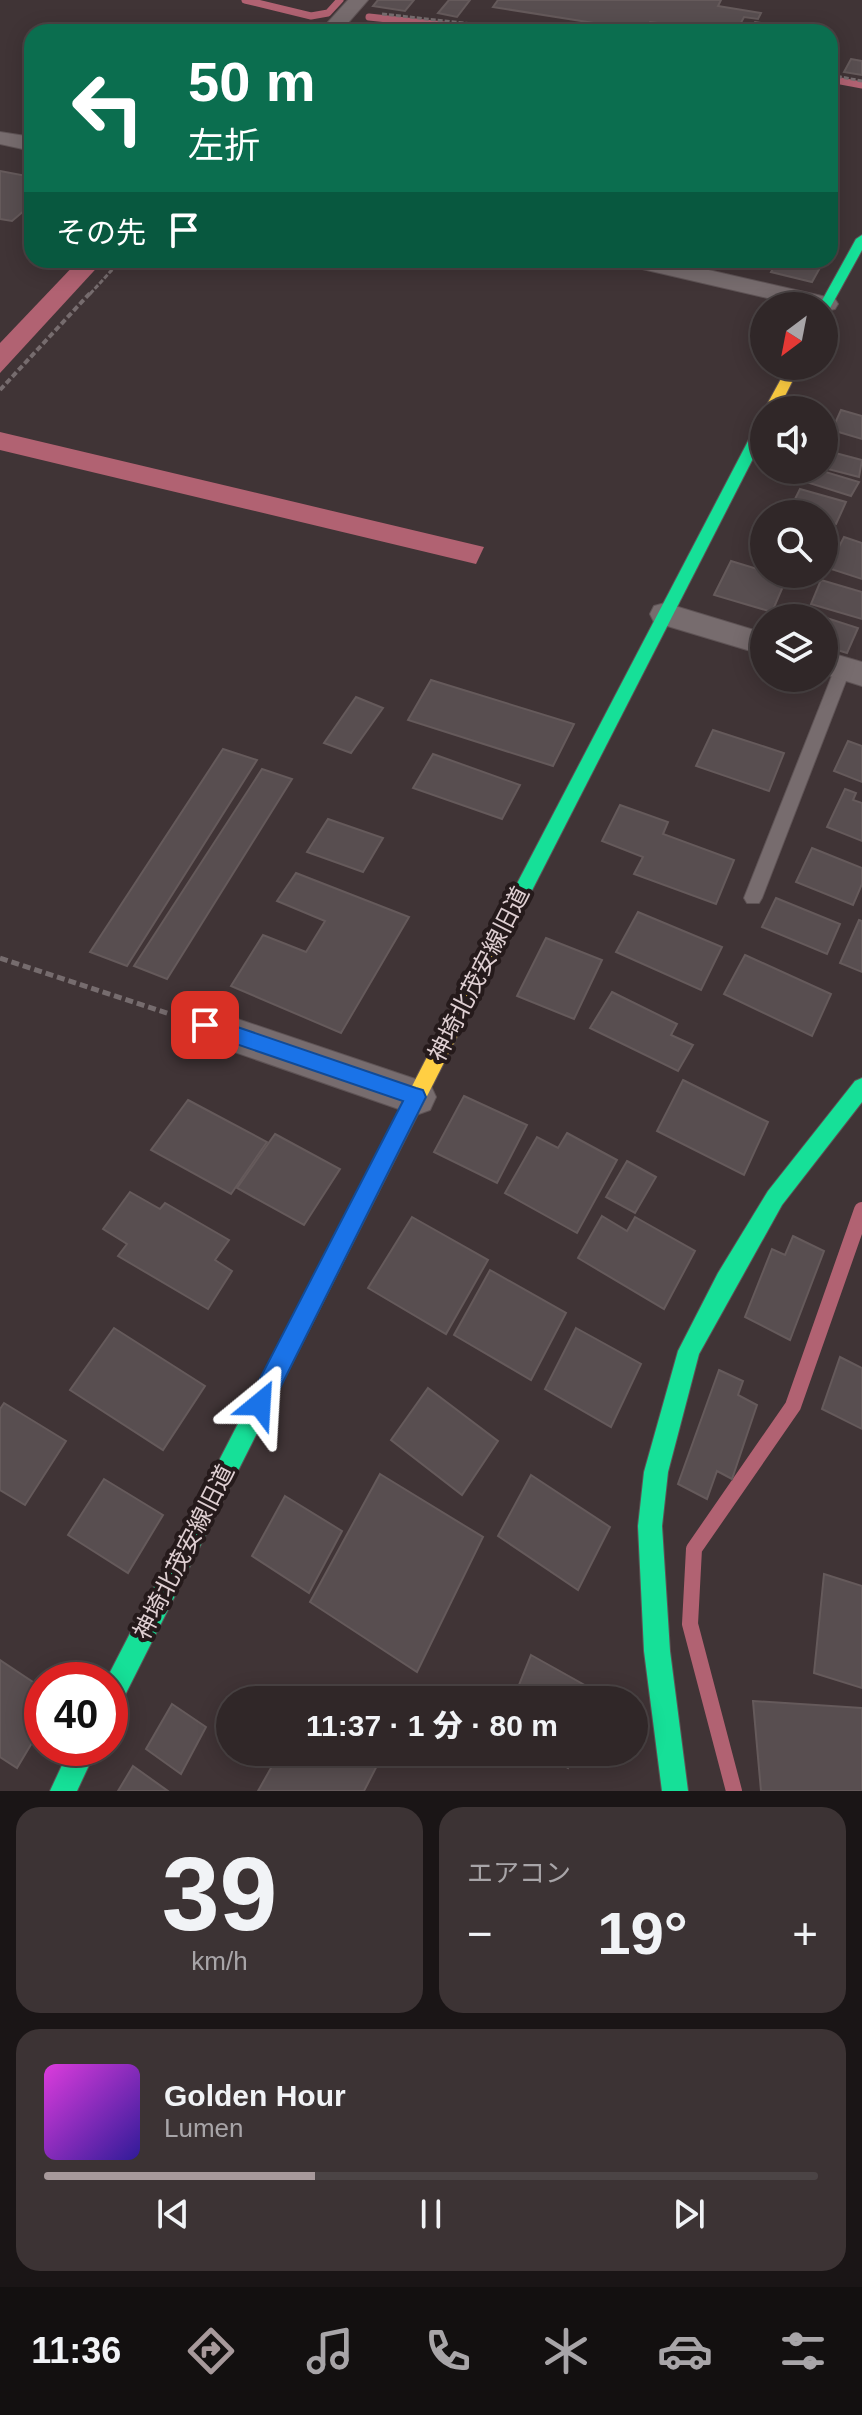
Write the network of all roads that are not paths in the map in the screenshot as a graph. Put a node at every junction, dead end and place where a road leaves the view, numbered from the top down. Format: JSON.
{"nodes":[{"id":1,"x":353,"y":5,"type":"edge"},
{"id":2,"x":336,"y":24,"type":"edge"},
{"id":3,"x":0,"y":138,"type":"edge"},
{"id":4,"x":24,"y":142,"type":"edge"},
{"id":5,"x":862,"y":239,"type":"edge"},
{"id":6,"x":666,"y":268,"type":"edge"},
{"id":7,"x":767,"y":292,"type":"edge"},
{"id":8,"x":833,"y":292,"type":"edge"},
{"id":9,"x":750,"y":451,"type":"edge"},
{"id":10,"x":665,"y":614,"type":"junction"},
{"id":11,"x":750,"y":640,"type":"edge"},
{"id":12,"x":843,"y":668,"type":"edge"},
{"id":13,"x":753,"y":898,"type":"dead end"},
{"id":14,"x":205,"y":1025,"type":"road end"},
{"id":15,"x":862,"y":1087,"type":"edge"},
{"id":16,"x":416,"y":1097,"type":"junction"},
{"id":17,"x":128,"y":1663,"type":"edge"},
{"id":18,"x":75,"y":1766,"type":"edge"},
{"id":19,"x":63,"y":1791,"type":"edge"},
{"id":20,"x":675,"y":1791,"type":"edge"}],
"edges":[{"from":1,"to":2,"type":"street"},
{"from":3,"to":4,"type":"street"},
{"from":5,"to":8,"type":"street"},
{"from":6,"to":7,"type":"street"},
{"from":9,"to":10,"type":"street","name":"神埼北茂安線旧道"},
{"from":10,"to":11,"type":"street"},
{"from":10,"to":16,"type":"street","name":"神埼北茂安線旧道"},
{"from":12,"to":13,"type":"lane"},
{"from":14,"to":16,"type":"street"},
{"from":15,"to":20,"type":"street"},
{"from":16,"to":17,"type":"street","name":"神埼北茂安線旧道"},
{"from":18,"to":19,"type":"street"}]}
